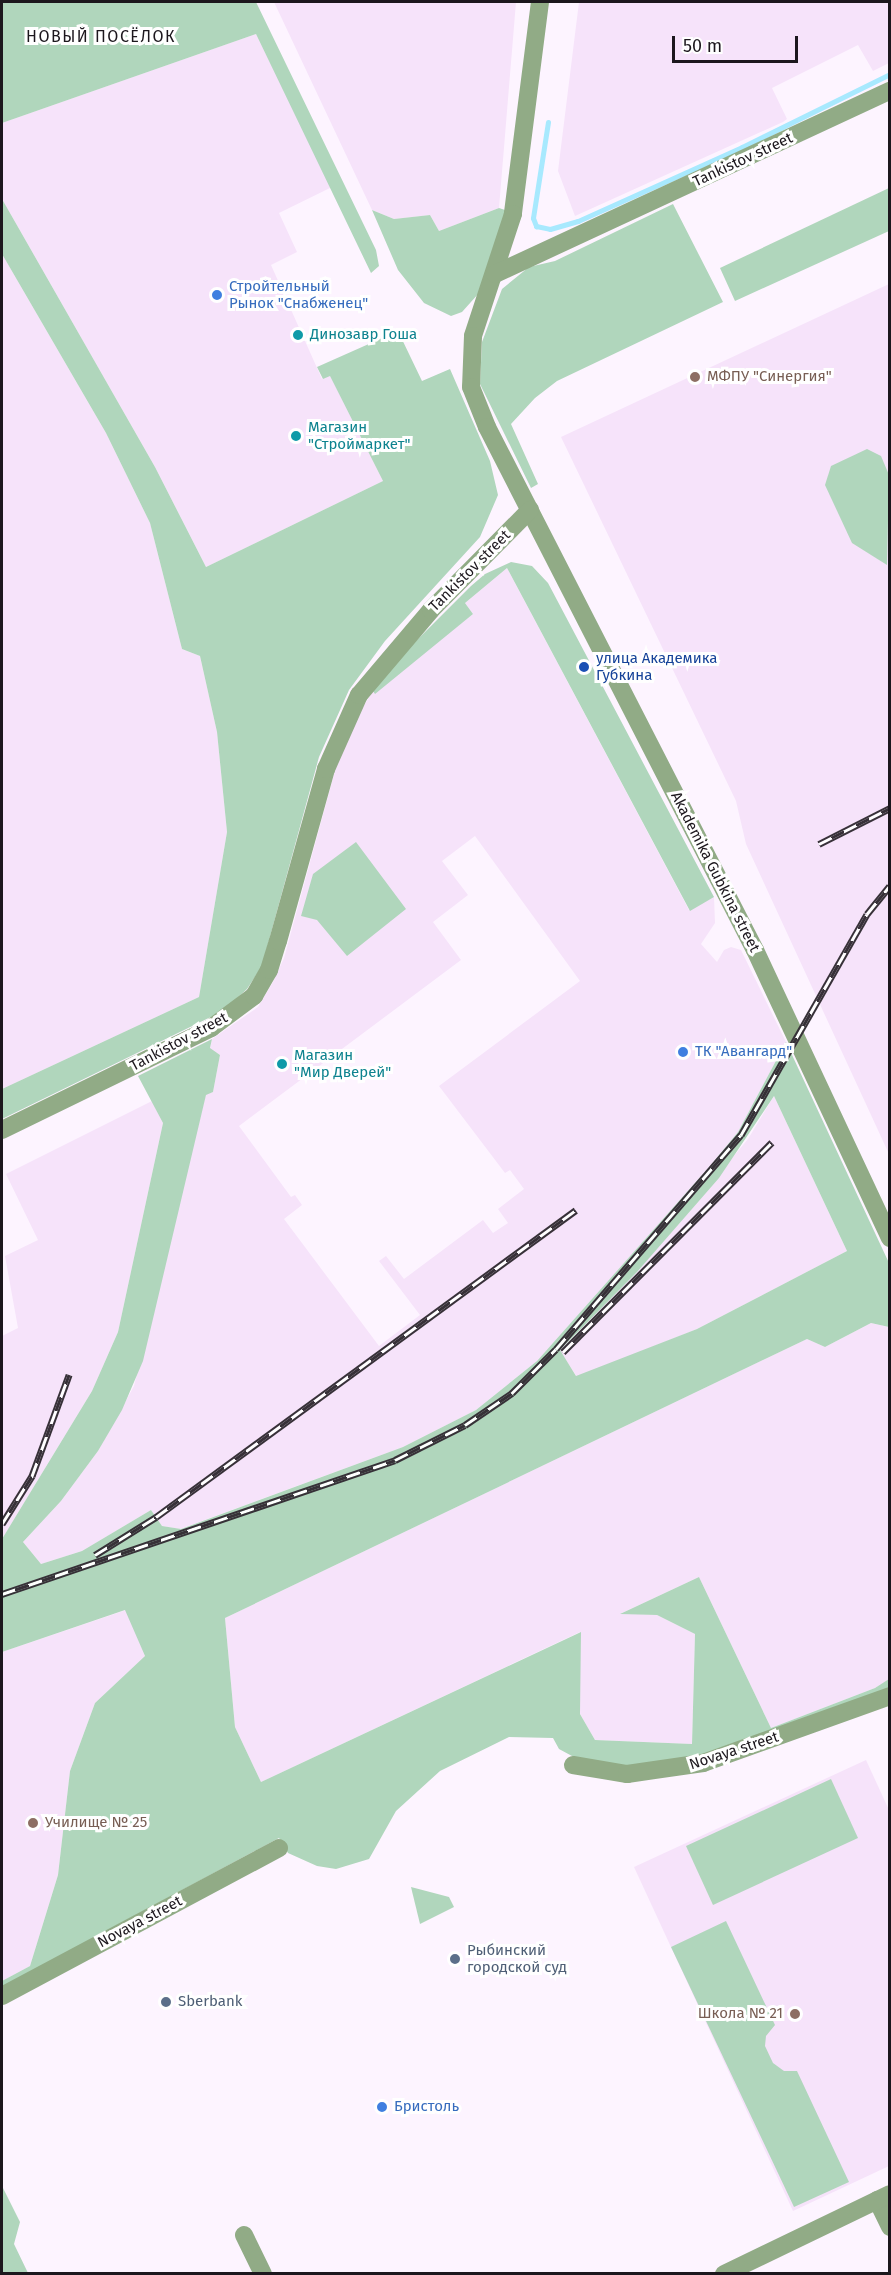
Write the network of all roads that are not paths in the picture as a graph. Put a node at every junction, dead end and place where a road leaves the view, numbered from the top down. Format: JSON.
{"nodes":[{"id":1,"x":540,"y":2,"type":"edge"},
{"id":2,"x":890,"y":91,"type":"edge"},
{"id":3,"x":495,"y":274,"type":"junction"},
{"id":4,"x":530,"y":510,"type":"junction"},
{"id":5,"x":2,"y":1130,"type":"edge"},
{"id":6,"x":890,"y":1239,"type":"edge"},
{"id":7,"x":890,"y":1696,"type":"edge"},
{"id":8,"x":573,"y":1765,"type":"dead end"},
{"id":9,"x":279,"y":1848,"type":"dead end"},
{"id":10,"x":2,"y":1996,"type":"edge"},
{"id":11,"x":883,"y":2197,"type":"edge"},
{"id":12,"x":890,"y":2227,"type":"edge"},
{"id":13,"x":244,"y":2235,"type":"dead end"},
{"id":14,"x":263,"y":2274,"type":"edge"},
{"id":15,"x":724,"y":2274,"type":"edge"}],
"edges":[{"from":1,"to":3,"type":"street"},
{"from":2,"to":3,"type":"street","name":"Tankistov street"},
{"from":3,"to":4,"type":"street"},
{"from":4,"to":5,"type":"street","name":"Tankistov street"},
{"from":4,"to":6,"type":"street","name":"Akademika Gubkina street"},
{"from":7,"to":8,"type":"street","name":"Novaya street"},
{"from":9,"to":10,"type":"street","name":"Novaya street"},
{"from":11,"to":12,"type":"street"},
{"from":11,"to":15,"type":"street"},
{"from":13,"to":14,"type":"street"}]}
